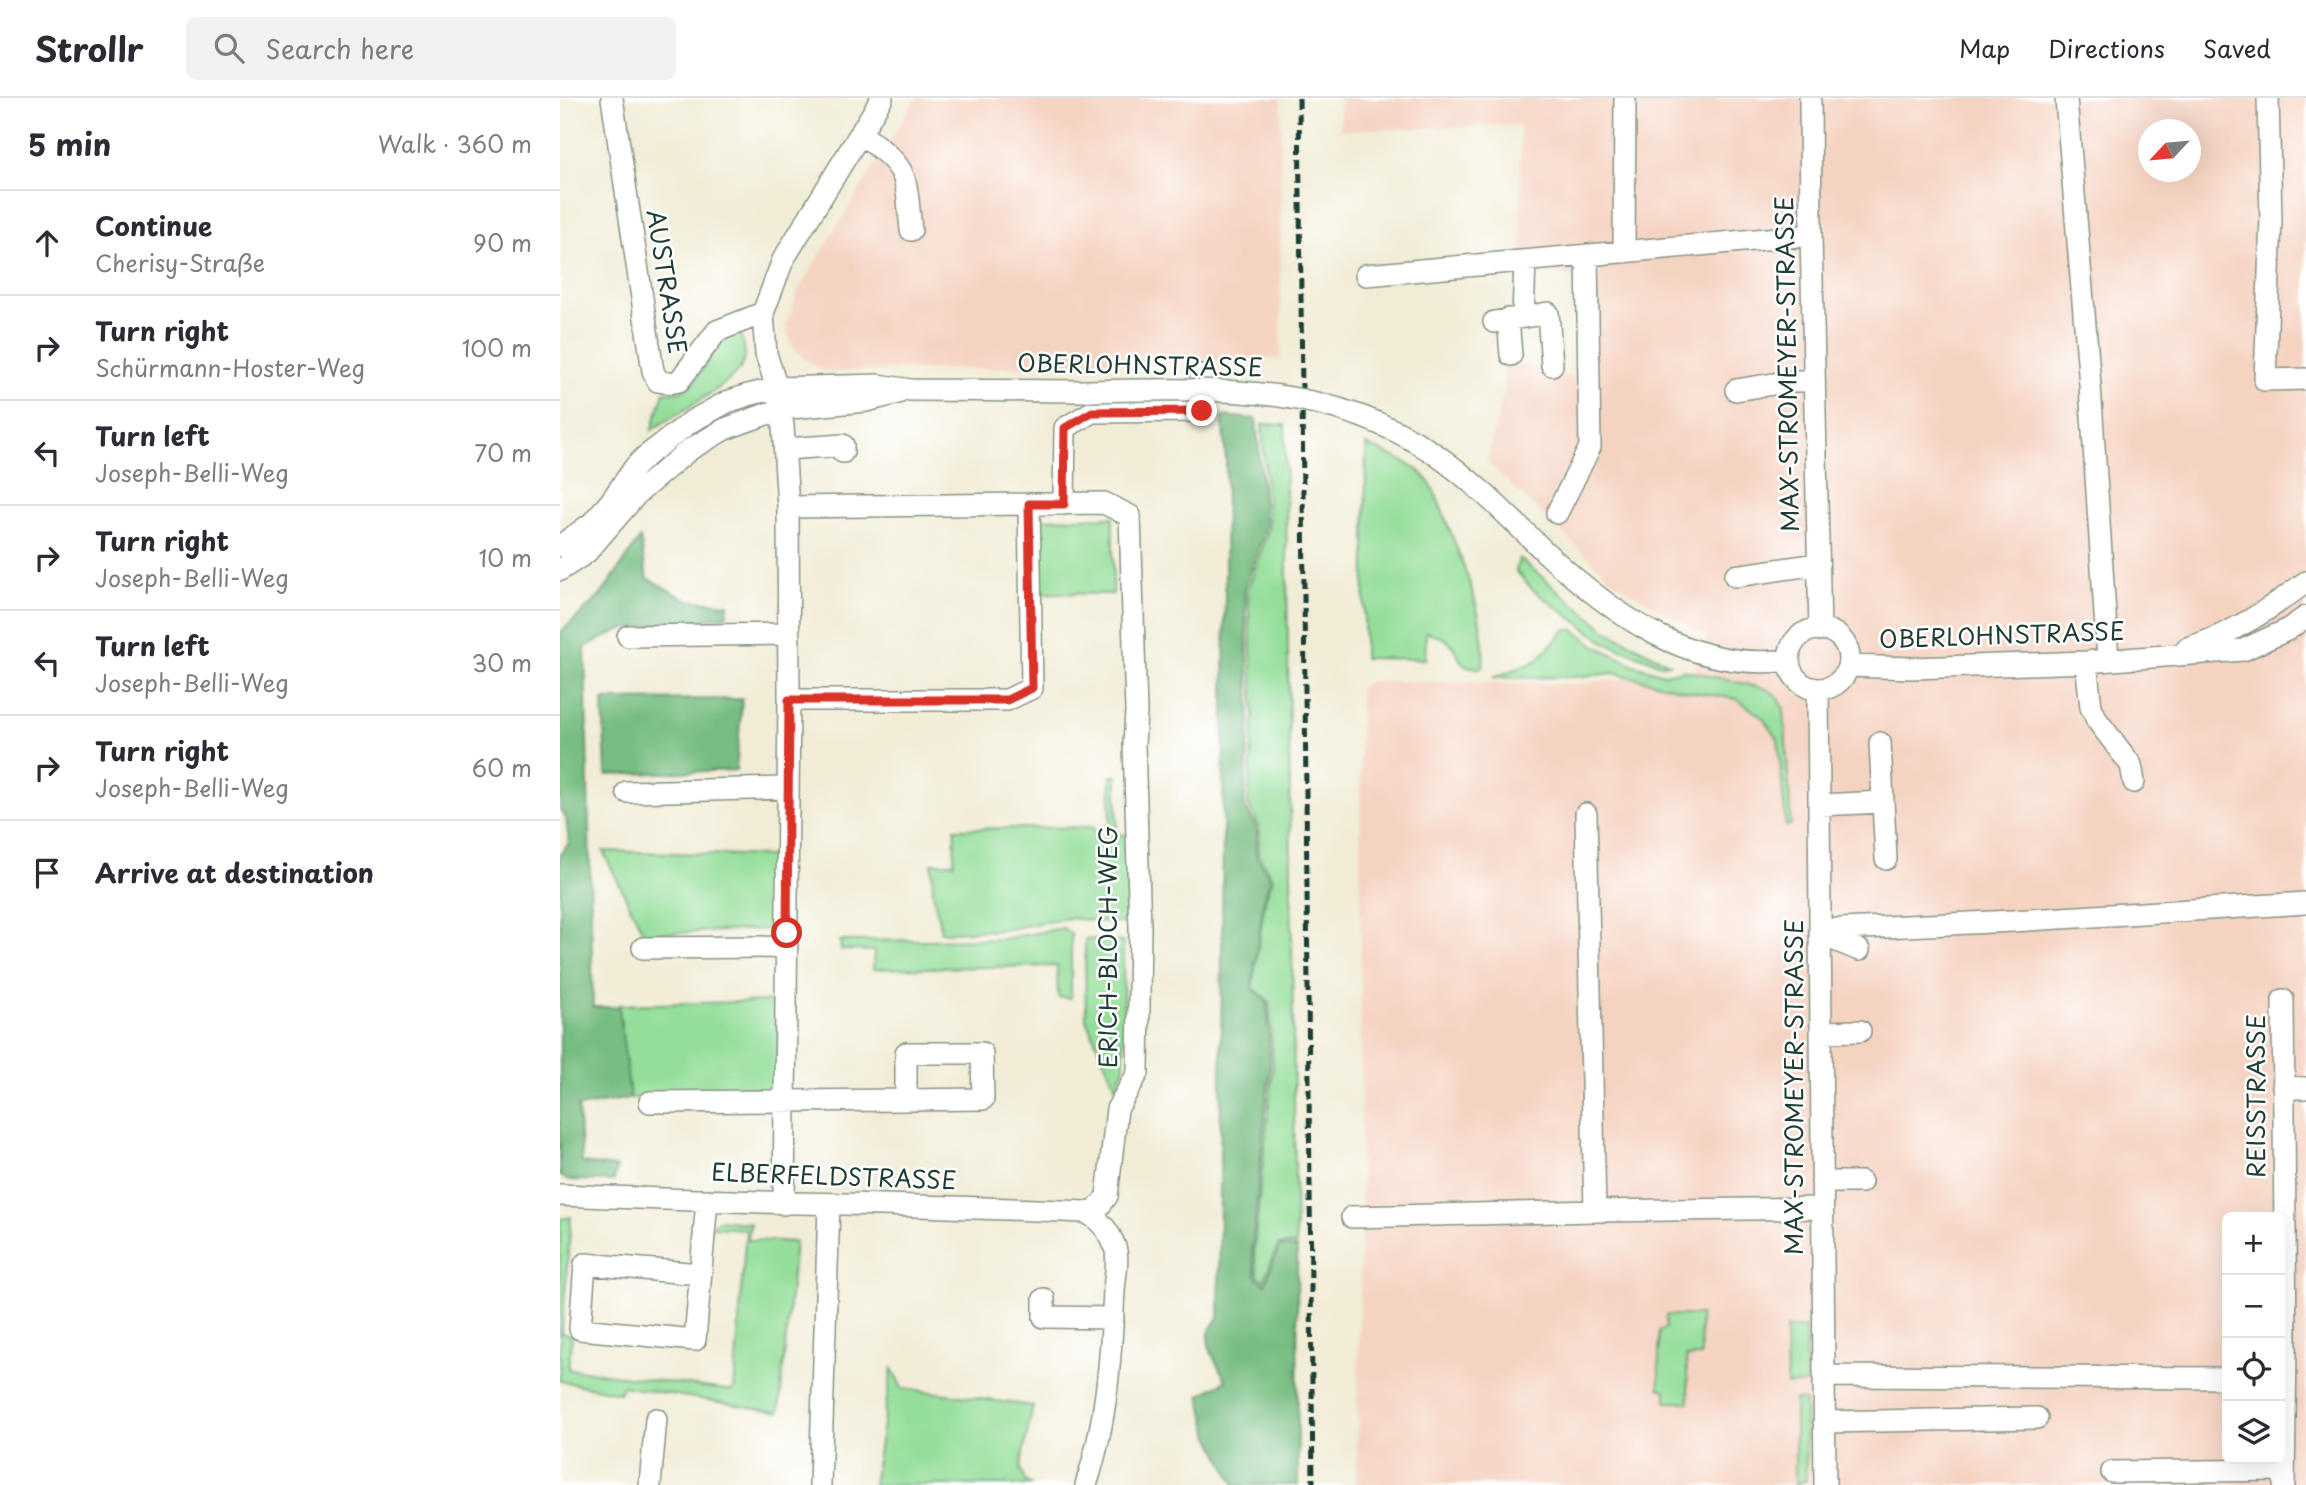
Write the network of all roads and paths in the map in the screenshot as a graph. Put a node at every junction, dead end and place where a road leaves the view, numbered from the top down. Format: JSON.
{"nodes":[{"id":1,"x":612,"y":98,"type":"edge"},
{"id":2,"x":1625,"y":98,"type":"edge"},
{"id":3,"x":1810,"y":98,"type":"edge"},
{"id":4,"x":2066,"y":98,"type":"edge"},
{"id":5,"x":2269,"y":98,"type":"edge"},
{"id":6,"x":874,"y":102,"type":"edge"},
{"id":7,"x":861,"y":134,"type":"junction"},
{"id":8,"x":911,"y":230,"type":"dead end"},
{"id":9,"x":1811,"y":235,"type":"junction"},
{"id":10,"x":1624,"y":252,"type":"junction"},
{"id":11,"x":1587,"y":255,"type":"junction"},
{"id":12,"x":1529,"y":261,"type":"junction"},
{"id":13,"x":1366,"y":275,"type":"dead end"},
{"id":14,"x":763,"y":313,"type":"junction"},
{"id":15,"x":1514,"y":318,"type":"junction"},
{"id":16,"x":1511,"y":355,"type":"dead end"},
{"id":17,"x":1552,"y":365,"type":"dead end"},
{"id":18,"x":1201,"y":375,"type":"dead end"},
{"id":19,"x":2306,"y":379,"type":"edge"},
{"id":20,"x":1814,"y":382,"type":"junction"},
{"id":21,"x":1736,"y":390,"type":"dead end"},
{"id":22,"x":779,"y":398,"type":"junction"},
{"id":23,"x":785,"y":449,"type":"junction"},
{"id":24,"x":843,"y":452,"type":"dead end"},
{"id":25,"x":1029,"y":504,"type":"junction"},
{"id":26,"x":1064,"y":504,"type":"junction"},
{"id":27,"x":788,"y":507,"type":"junction"},
{"id":28,"x":1557,"y":513,"type":"dead end"},
{"id":29,"x":560,"y":546,"type":"edge"},
{"id":30,"x":1818,"y":564,"type":"junction"},
{"id":31,"x":560,"y":570,"type":"edge"},
{"id":32,"x":1735,"y":576,"type":"dead end"},
{"id":33,"x":2306,"y":582,"type":"edge"},
{"id":34,"x":2306,"y":617,"type":"edge"},
{"id":35,"x":1820,"y":630,"type":"junction"},
{"id":36,"x":788,"y":634,"type":"junction"},
{"id":37,"x":628,"y":636,"type":"dead end"},
{"id":38,"x":2158,"y":656,"type":"junction"},
{"id":39,"x":1789,"y":660,"type":"junction"},
{"id":40,"x":2097,"y":661,"type":"junction"},
{"id":41,"x":1849,"y":666,"type":"junction"},
{"id":42,"x":1818,"y":689,"type":"junction"},
{"id":43,"x":789,"y":700,"type":"junction"},
{"id":44,"x":1880,"y":743,"type":"dead end"},
{"id":45,"x":2134,"y":782,"type":"dead end"},
{"id":46,"x":787,"y":788,"type":"junction"},
{"id":47,"x":627,"y":792,"type":"dead end"},
{"id":48,"x":1883,"y":802,"type":"junction"},
{"id":49,"x":1819,"y":805,"type":"junction"},
{"id":50,"x":1586,"y":814,"type":"dead end"},
{"id":51,"x":1886,"y":859,"type":"dead end"},
{"id":52,"x":2306,"y":903,"type":"edge"},
{"id":53,"x":1820,"y":932,"type":"junction"},
{"id":54,"x":787,"y":947,"type":"junction"},
{"id":55,"x":643,"y":948,"type":"dead end"},
{"id":56,"x":1860,"y":950,"type":"dead end"},
{"id":57,"x":2283,"y":1000,"type":"dead end"},
{"id":58,"x":1860,"y":1031,"type":"dead end"},
{"id":59,"x":1821,"y":1032,"type":"junction"},
{"id":60,"x":2283,"y":1087,"type":"junction"},
{"id":61,"x":2306,"y":1087,"type":"edge"},
{"id":62,"x":906,"y":1100,"type":"dead end"},
{"id":63,"x":786,"y":1101,"type":"junction"},
{"id":64,"x":650,"y":1102,"type":"dead end"},
{"id":65,"x":1822,"y":1182,"type":"junction"},
{"id":66,"x":1861,"y":1182,"type":"dead end"},
{"id":67,"x":563,"y":1194,"type":"edge"},
{"id":68,"x":707,"y":1200,"type":"junction"},
{"id":69,"x":784,"y":1203,"type":"junction"},
{"id":70,"x":829,"y":1205,"type":"junction"},
{"id":71,"x":1822,"y":1208,"type":"junction"},
{"id":72,"x":1595,"y":1211,"type":"junction"},
{"id":73,"x":1093,"y":1215,"type":"junction"},
{"id":74,"x":1352,"y":1217,"type":"dead end"},
{"id":75,"x":700,"y":1274,"type":"junction"},
{"id":76,"x":1044,"y":1299,"type":"dead end"},
{"id":77,"x":1113,"y":1318,"type":"junction"},
{"id":78,"x":2296,"y":1349,"type":"edge"},
{"id":79,"x":2285,"y":1374,"type":"edge"},
{"id":80,"x":1824,"y":1376,"type":"junction"},
{"id":81,"x":2222,"y":1378,"type":"edge"},
{"id":82,"x":2283,"y":1401,"type":"edge"},
{"id":83,"x":2037,"y":1418,"type":"dead end"},
{"id":84,"x":656,"y":1419,"type":"dead end"},
{"id":85,"x":1824,"y":1422,"type":"junction"},
{"id":86,"x":2112,"y":1472,"type":"dead end"},
{"id":87,"x":2284,"y":1477,"type":"edge"},
{"id":88,"x":650,"y":1485,"type":"edge"},
{"id":89,"x":820,"y":1485,"type":"edge"},
{"id":90,"x":1086,"y":1485,"type":"edge"},
{"id":91,"x":1825,"y":1485,"type":"edge"}],
"edges":[{"from":1,"to":14,"type":"street","name":"AUSTRASSE"},
{"from":2,"to":10,"type":"street"},
{"from":3,"to":9,"type":"street","name":"MAX-STROMEYER-STRASSE"},
{"from":4,"to":40,"type":"street"},
{"from":5,"to":19,"type":"street"},
{"from":6,"to":7,"type":"street"},
{"from":7,"to":8,"type":"street"},
{"from":7,"to":14,"type":"street"},
{"from":9,"to":10,"type":"street"},
{"from":9,"to":20,"type":"street","name":"MAX-STROMEYER-STRASSE"},
{"from":10,"to":11,"type":"street"},
{"from":11,"to":12,"type":"street"},
{"from":11,"to":28,"type":"street"},
{"from":12,"to":13,"type":"street"},
{"from":12,"to":15,"type":"street"},
{"from":14,"to":22,"type":"street"},
{"from":15,"to":16,"type":"street"},
{"from":15,"to":17,"type":"street"},
{"from":18,"to":26,"type":"street"},
{"from":20,"to":21,"type":"street"},
{"from":20,"to":30,"type":"street","name":"MAX-STROMEYER-STRASSE"},
{"from":22,"to":23,"type":"street"},
{"from":22,"to":29,"type":"street","name":"OBERLOHNSTRASSE"},
{"from":22,"to":31,"type":"street","name":"OBERLOHNSTRASSE"},
{"from":22,"to":39,"type":"street","name":"OBERLOHNSTRASSE","bridge":true},
{"from":23,"to":24,"type":"street"},
{"from":23,"to":27,"type":"street"},
{"from":25,"to":26,"type":"street"},
{"from":25,"to":27,"type":"street"},
{"from":25,"to":43,"type":"street"},
{"from":26,"to":73,"type":"street","name":"ERICH-BLOCH-WEG"},
{"from":27,"to":36,"type":"street"},
{"from":30,"to":32,"type":"street"},
{"from":30,"to":35,"type":"street","name":"MAX-STROMEYER-STRASSE"},
{"from":33,"to":38,"type":"street","name":"OBERLOHNSTRASSE"},
{"from":34,"to":38,"type":"street","name":"OBERLOHNSTRASSE"},
{"from":35,"to":39,"type":"street"},
{"from":35,"to":41,"type":"street","name":"OBERLOHNSTRASSE"},
{"from":36,"to":37,"type":"street"},
{"from":36,"to":43,"type":"street"},
{"from":38,"to":40,"type":"street","name":"OBERLOHNSTRASSE"},
{"from":39,"to":42,"type":"street"},
{"from":40,"to":41,"type":"street","name":"OBERLOHNSTRASSE"},
{"from":40,"to":45,"type":"street"},
{"from":41,"to":42,"type":"street","name":"OBERLOHNSTRASSE"},
{"from":42,"to":49,"type":"street","name":"MAX-STROMEYER-STRASSE"},
{"from":43,"to":46,"type":"street"},
{"from":44,"to":48,"type":"street"},
{"from":46,"to":47,"type":"street"},
{"from":46,"to":54,"type":"street"},
{"from":48,"to":49,"type":"street"},
{"from":48,"to":51,"type":"street"},
{"from":49,"to":53,"type":"street","name":"MAX-STROMEYER-STRASSE"},
{"from":50,"to":72,"type":"street"},
{"from":52,"to":53,"type":"street"},
{"from":53,"to":56,"type":"street"},
{"from":53,"to":59,"type":"street","name":"MAX-STROMEYER-STRASSE"},
{"from":54,"to":55,"type":"street"},
{"from":54,"to":63,"type":"street"},
{"from":57,"to":60,"type":"street","name":"REISSTRASSE"},
{"from":58,"to":59,"type":"street"},
{"from":59,"to":65,"type":"street","name":"MAX-STROMEYER-STRASSE"},
{"from":60,"to":61,"type":"street"},
{"from":60,"to":78,"type":"street","name":"REISSTRASSE"},
{"from":62,"to":63,"type":"street"},
{"from":63,"to":64,"type":"street"},
{"from":63,"to":69,"type":"street"},
{"from":65,"to":66,"type":"street"},
{"from":65,"to":71,"type":"street","name":"MAX-STROMEYER-STRASSE"},
{"from":67,"to":68,"type":"street","name":"ELBERFELDSTRASSE"},
{"from":68,"to":69,"type":"street","name":"ELBERFELDSTRASSE"},
{"from":68,"to":75,"type":"street"},
{"from":69,"to":70,"type":"street","name":"ELBERFELDSTRASSE"},
{"from":70,"to":73,"type":"street","name":"ELBERFELDSTRASSE"},
{"from":70,"to":89,"type":"street"},
{"from":71,"to":72,"type":"street"},
{"from":71,"to":80,"type":"street","name":"MAX-STROMEYER-STRASSE"},
{"from":72,"to":74,"type":"street"},
{"from":73,"to":77,"type":"street"},
{"from":75,"to":75,"type":"street"},
{"from":76,"to":77,"type":"street"},
{"from":77,"to":90,"type":"street"},
{"from":78,"to":79,"type":"street","name":"REISSTRASSE"},
{"from":80,"to":81,"type":"street"},
{"from":80,"to":85,"type":"street","name":"MAX-STROMEYER-STRASSE"},
{"from":82,"to":87,"type":"street","name":"REISSTRASSE"},
{"from":83,"to":85,"type":"street"},
{"from":84,"to":88,"type":"street"},
{"from":85,"to":91,"type":"street","name":"MAX-STROMEYER-STRASSE"},
{"from":86,"to":87,"type":"street"}]}
